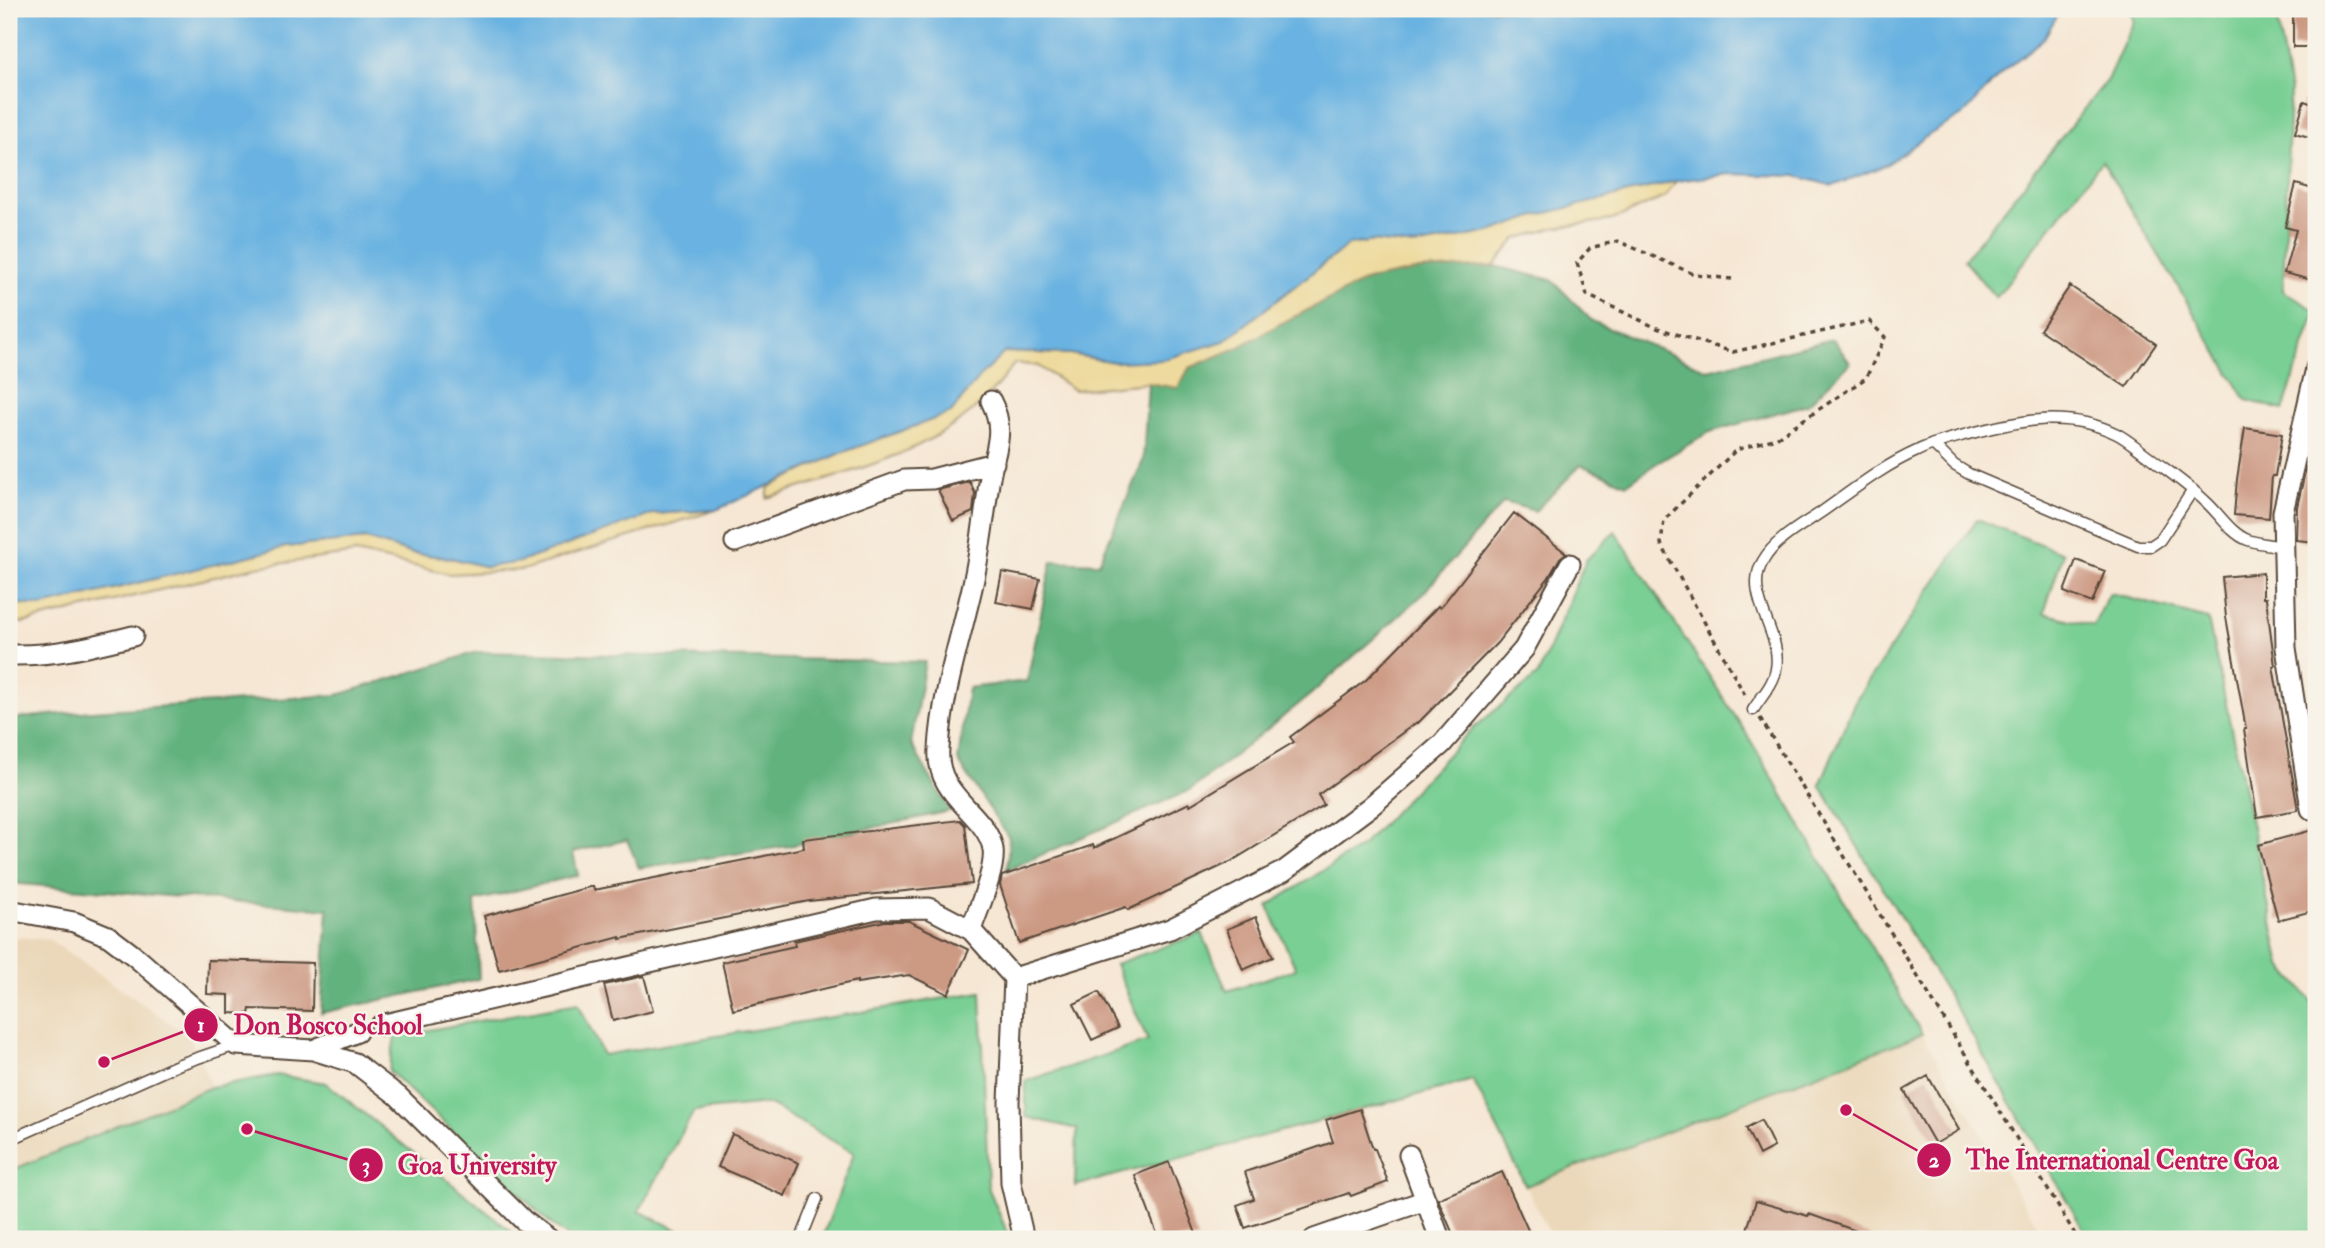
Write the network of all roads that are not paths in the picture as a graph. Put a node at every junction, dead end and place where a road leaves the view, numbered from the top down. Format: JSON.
{"nodes":[{"id":1,"x":2315,"y":378,"type":"edge"},
{"id":2,"x":991,"y":401,"type":"dead end"},
{"id":3,"x":1933,"y":444,"type":"junction"},
{"id":4,"x":994,"y":463,"type":"junction"},
{"id":5,"x":2193,"y":490,"type":"junction"},
{"id":6,"x":735,"y":542,"type":"dead end"},
{"id":7,"x":2284,"y":547,"type":"junction"},
{"id":8,"x":1570,"y":564,"type":"dead end"},
{"id":9,"x":134,"y":636,"type":"dead end"},
{"id":10,"x":9,"y":655,"type":"edge"},
{"id":11,"x":1753,"y":710,"type":"road end"},
{"id":12,"x":2316,"y":808,"type":"edge"},
{"id":13,"x":9,"y":910,"type":"edge"},
{"id":14,"x":971,"y":930,"type":"junction"},
{"id":15,"x":1014,"y":978,"type":"junction"},
{"id":16,"x":381,"y":1025,"type":"dead end"},
{"id":17,"x":357,"y":1032,"type":"dead end"},
{"id":18,"x":236,"y":1045,"type":"junction"},
{"id":19,"x":313,"y":1050,"type":"junction"},
{"id":20,"x":9,"y":1140,"type":"edge"},
{"id":21,"x":1409,"y":1155,"type":"dead end"},
{"id":22,"x":817,"y":1199,"type":"dead end"},
{"id":23,"x":1426,"y":1200,"type":"junction"},
{"id":24,"x":548,"y":1239,"type":"edge"},
{"id":25,"x":801,"y":1239,"type":"edge"},
{"id":26,"x":1024,"y":1239,"type":"edge"},
{"id":27,"x":1314,"y":1239,"type":"edge"},
{"id":28,"x":1440,"y":1239,"type":"edge"}],
"edges":[{"from":1,"to":7,"type":"street"},
{"from":2,"to":4,"type":"street"},
{"from":3,"to":5,"type":"lane"},
{"from":3,"to":5,"type":"lane"},
{"from":3,"to":11,"type":"lane"},
{"from":4,"to":6,"type":"street"},
{"from":4,"to":14,"type":"street"},
{"from":5,"to":7,"type":"lane"},
{"from":7,"to":12,"type":"street"},
{"from":8,"to":15,"type":"street"},
{"from":9,"to":10,"type":"street"},
{"from":13,"to":18,"type":"street"},
{"from":14,"to":15,"type":"street"},
{"from":14,"to":16,"type":"street"},
{"from":15,"to":26,"type":"street"},
{"from":17,"to":19,"type":"street"},
{"from":18,"to":19,"type":"street"},
{"from":18,"to":20,"type":"lane"},
{"from":19,"to":24,"type":"street"},
{"from":21,"to":23,"type":"street"},
{"from":22,"to":25,"type":"lane"},
{"from":23,"to":27,"type":"street"},
{"from":23,"to":28,"type":"street"}]}
